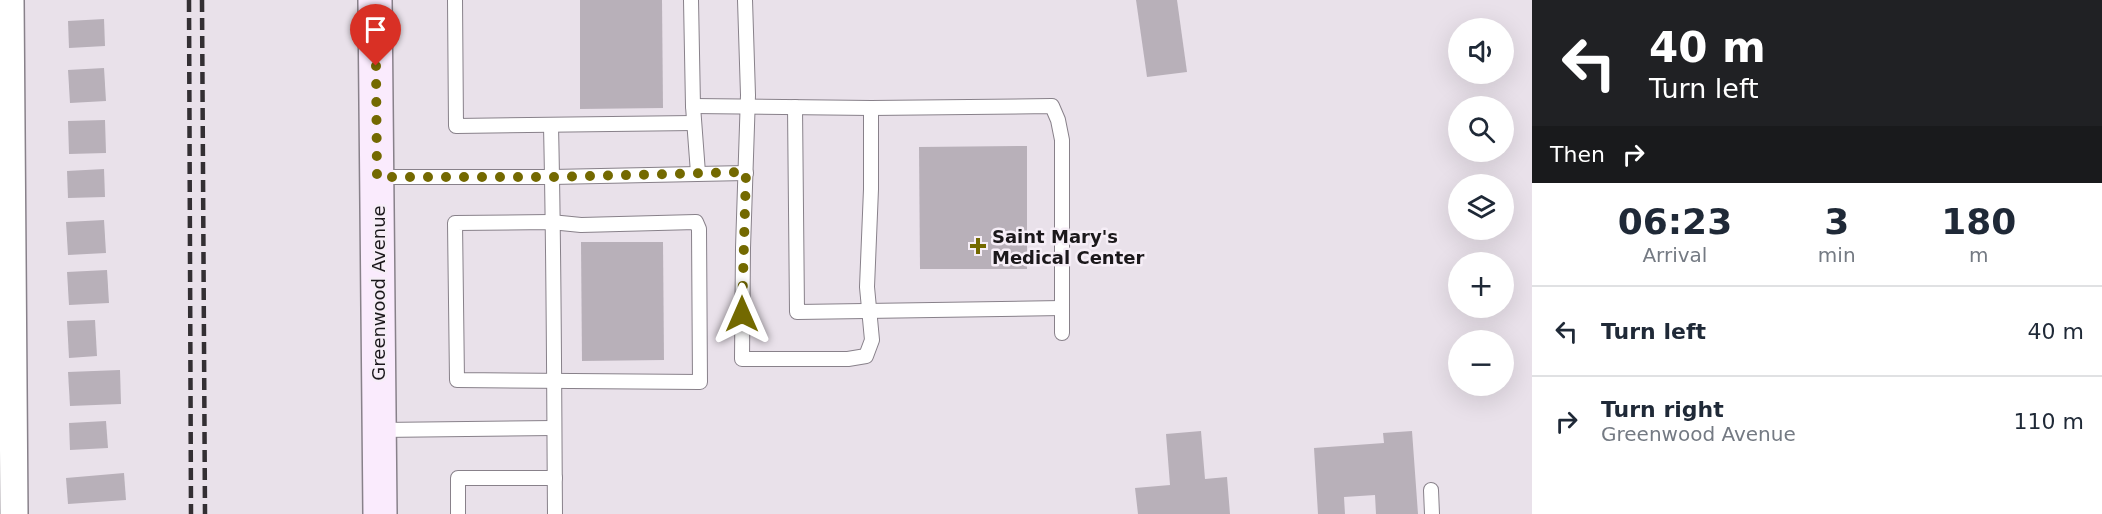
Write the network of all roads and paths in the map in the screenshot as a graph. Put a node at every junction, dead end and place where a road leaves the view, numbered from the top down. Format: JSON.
{"nodes":[{"id":1,"x":10,"y":0,"type":"edge"},
{"id":2,"x":375,"y":0,"type":"edge"},
{"id":3,"x":455,"y":0,"type":"edge"},
{"id":4,"x":691,"y":0,"type":"edge"},
{"id":5,"x":745,"y":0,"type":"edge"},
{"id":6,"x":693,"y":106,"type":"junction"},
{"id":7,"x":748,"y":107,"type":"junction"},
{"id":8,"x":795,"y":107,"type":"junction"},
{"id":9,"x":871,"y":108,"type":"junction"},
{"id":10,"x":694,"y":123,"type":"junction"},
{"id":11,"x":551,"y":126,"type":"junction"},
{"id":12,"x":746,"y":172,"type":"junction"},
{"id":13,"x":698,"y":173,"type":"junction"},
{"id":14,"x":377,"y":177,"type":"junction"},
{"id":15,"x":552,"y":177,"type":"junction"},
{"id":16,"x":551,"y":222,"type":"junction"},
{"id":17,"x":6,"y":240,"type":"edge"},
{"id":18,"x":1062,"y":308,"type":"junction"},
{"id":19,"x":871,"y":312,"type":"junction"},
{"id":20,"x":1062,"y":333,"type":"dead end"},
{"id":21,"x":554,"y":380,"type":"junction"},
{"id":22,"x":555,"y":428,"type":"junction"},
{"id":23,"x":379,"y":430,"type":"junction"},
{"id":24,"x":555,"y":478,"type":"junction"},
{"id":25,"x":1431,"y":490,"type":"dead end"},
{"id":26,"x":9,"y":502,"type":"edge"},
{"id":27,"x":380,"y":514,"type":"edge"},
{"id":28,"x":458,"y":514,"type":"edge"},
{"id":29,"x":555,"y":514,"type":"edge"},
{"id":30,"x":1432,"y":514,"type":"edge"}],
"edges":[{"from":1,"to":17,"type":"street"},
{"from":2,"to":14,"type":"main road","name":"Greenwood Avenue"},
{"from":3,"to":11,"type":"lane"},
{"from":4,"to":6,"type":"lane"},
{"from":5,"to":7,"type":"lane"},
{"from":6,"to":7,"type":"lane"},
{"from":6,"to":10,"type":"lane"},
{"from":7,"to":8,"type":"lane"},
{"from":7,"to":12,"type":"lane"},
{"from":8,"to":9,"type":"lane"},
{"from":8,"to":19,"type":"lane"},
{"from":9,"to":18,"type":"lane"},
{"from":9,"to":19,"type":"lane"},
{"from":10,"to":11,"type":"lane"},
{"from":10,"to":13,"type":"lane"},
{"from":11,"to":15,"type":"lane"},
{"from":12,"to":13,"type":"lane"},
{"from":12,"to":19,"type":"lane"},
{"from":13,"to":15,"type":"lane"},
{"from":14,"to":15,"type":"lane"},
{"from":14,"to":23,"type":"main road","name":"Greenwood Avenue"},
{"from":15,"to":16,"type":"lane"},
{"from":16,"to":21,"type":"lane"},
{"from":16,"to":21,"type":"lane"},
{"from":16,"to":21,"type":"lane"},
{"from":17,"to":26,"type":"street"},
{"from":18,"to":19,"type":"lane"},
{"from":18,"to":20,"type":"lane"},
{"from":21,"to":22,"type":"lane"},
{"from":22,"to":23,"type":"lane"},
{"from":22,"to":24,"type":"lane"},
{"from":23,"to":27,"type":"main road","name":"Greenwood Avenue"},
{"from":24,"to":28,"type":"lane"},
{"from":24,"to":29,"type":"lane"},
{"from":25,"to":30,"type":"lane"}]}
